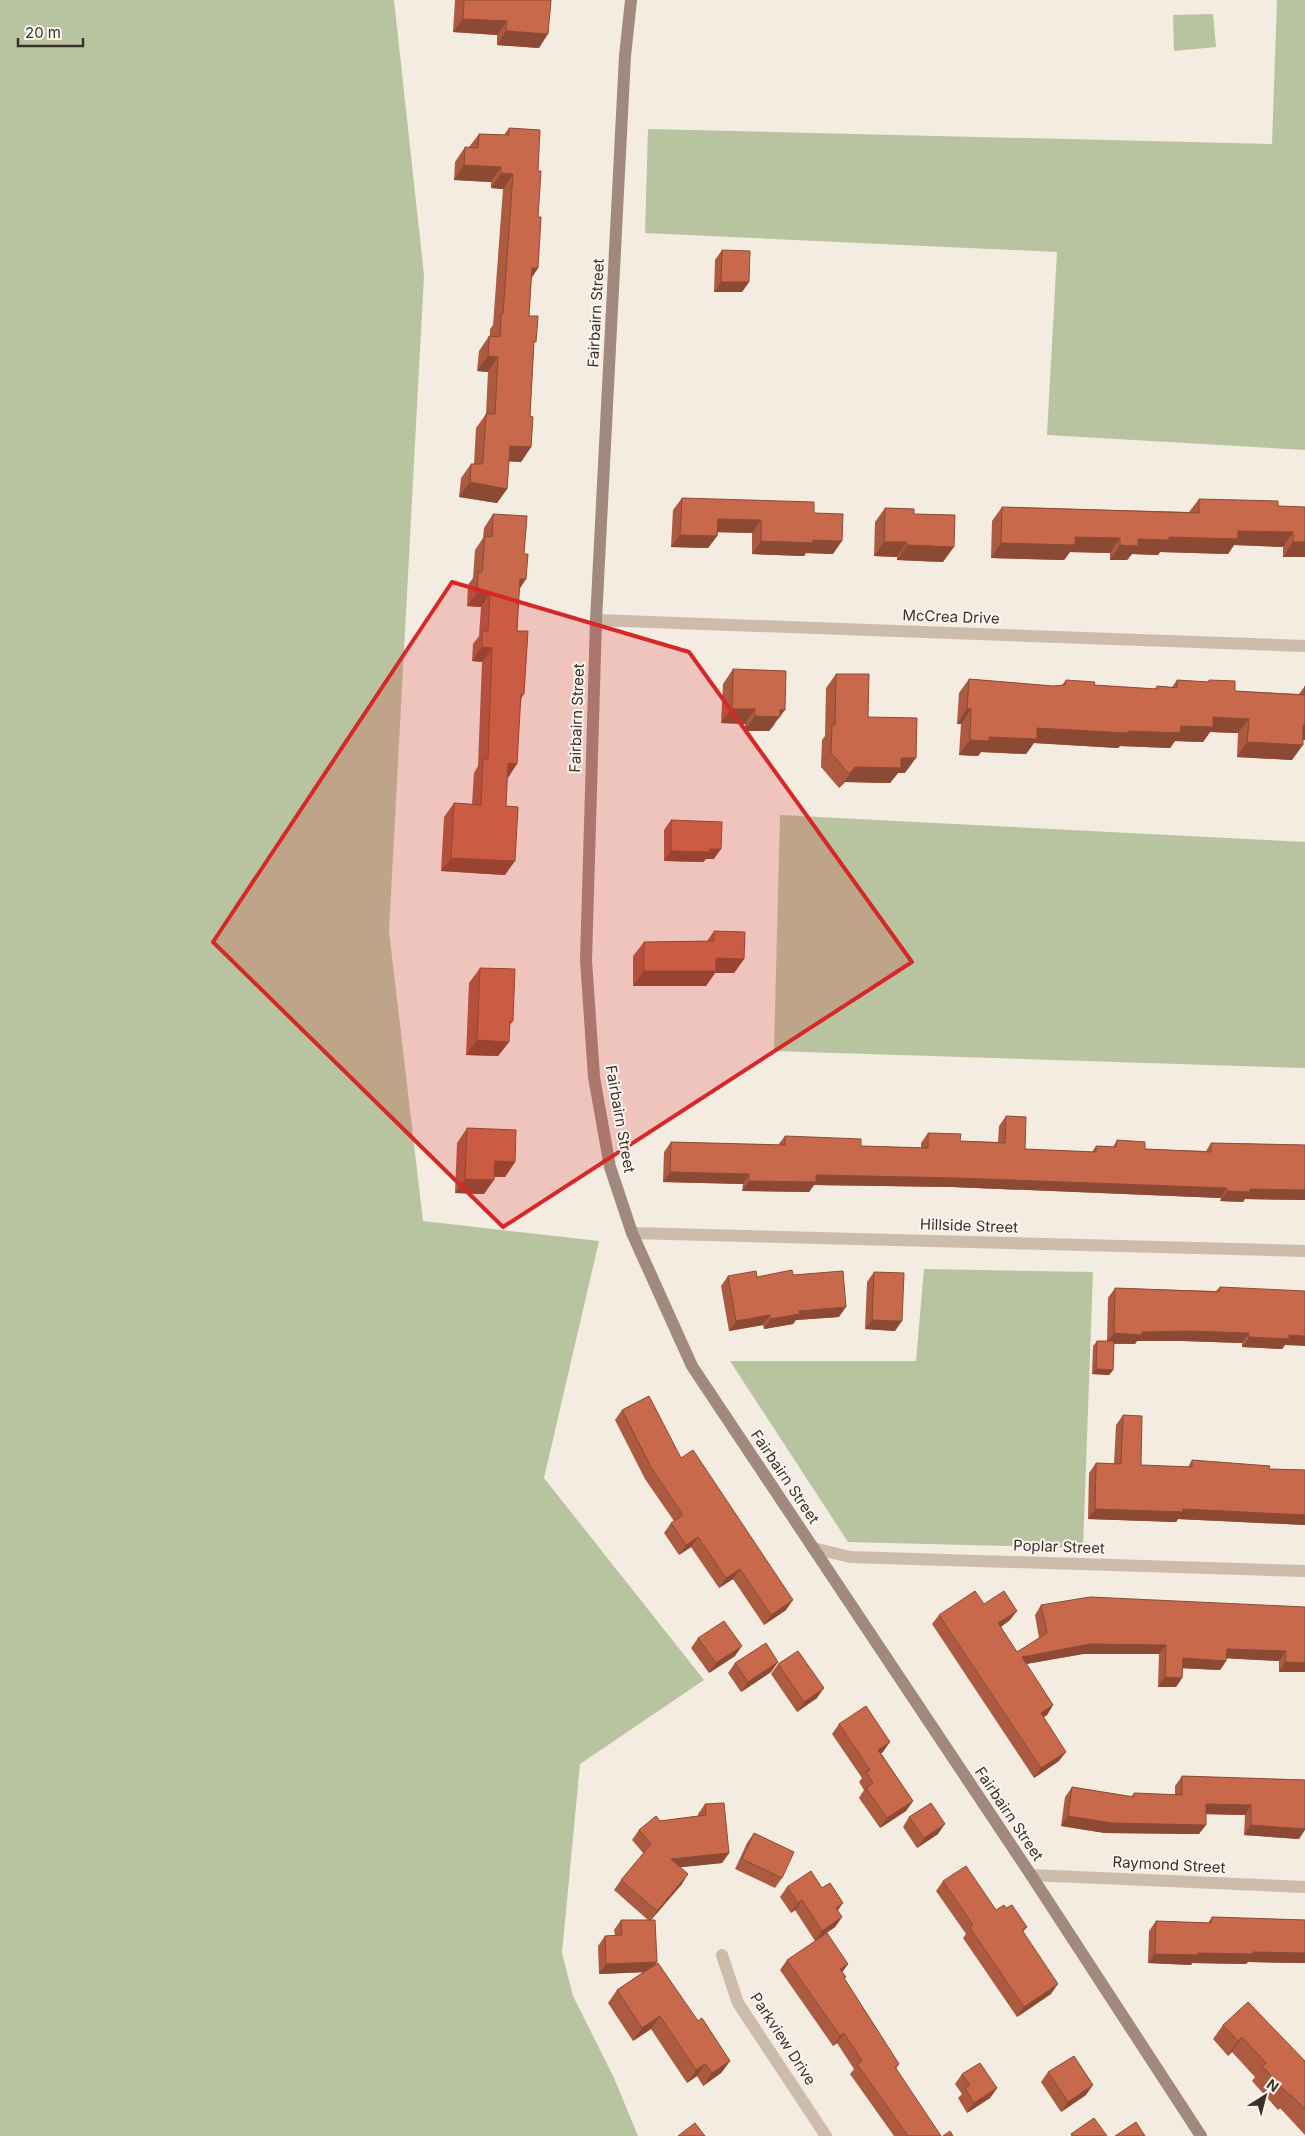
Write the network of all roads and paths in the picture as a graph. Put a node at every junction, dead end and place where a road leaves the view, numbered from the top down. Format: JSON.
{"nodes":[{"id":1,"x":631,"y":0,"type":"edge"},
{"id":2,"x":596,"y":620,"type":"junction"},
{"id":3,"x":1305,"y":646,"type":"edge"},
{"id":4,"x":632,"y":1234,"type":"junction"},
{"id":5,"x":1305,"y":1252,"type":"edge"},
{"id":6,"x":813,"y":1548,"type":"junction"},
{"id":7,"x":1305,"y":1571,"type":"edge"},
{"id":8,"x":1031,"y":1875,"type":"junction"},
{"id":9,"x":1305,"y":1887,"type":"edge"},
{"id":10,"x":722,"y":1955,"type":"dead end"},
{"id":11,"x":826,"y":2136,"type":"edge"},
{"id":12,"x":1200,"y":2136,"type":"edge"}],
"edges":[{"from":1,"to":2,"type":"main road","name":"Fairbairn Street"},
{"from":2,"to":3,"type":"street","name":"McCrea Drive"},
{"from":2,"to":4,"type":"main road","name":"Fairbairn Street"},
{"from":4,"to":5,"type":"street","name":"Hillside Street"},
{"from":4,"to":6,"type":"main road","name":"Fairbairn Street"},
{"from":6,"to":7,"type":"street","name":"Poplar Street"},
{"from":6,"to":8,"type":"main road","name":"Fairbairn Street"},
{"from":8,"to":9,"type":"street","name":"Raymond Street"},
{"from":8,"to":12,"type":"main road","name":"Fairbairn Street"},
{"from":10,"to":11,"type":"street","name":"Parkview Drive"}]}
